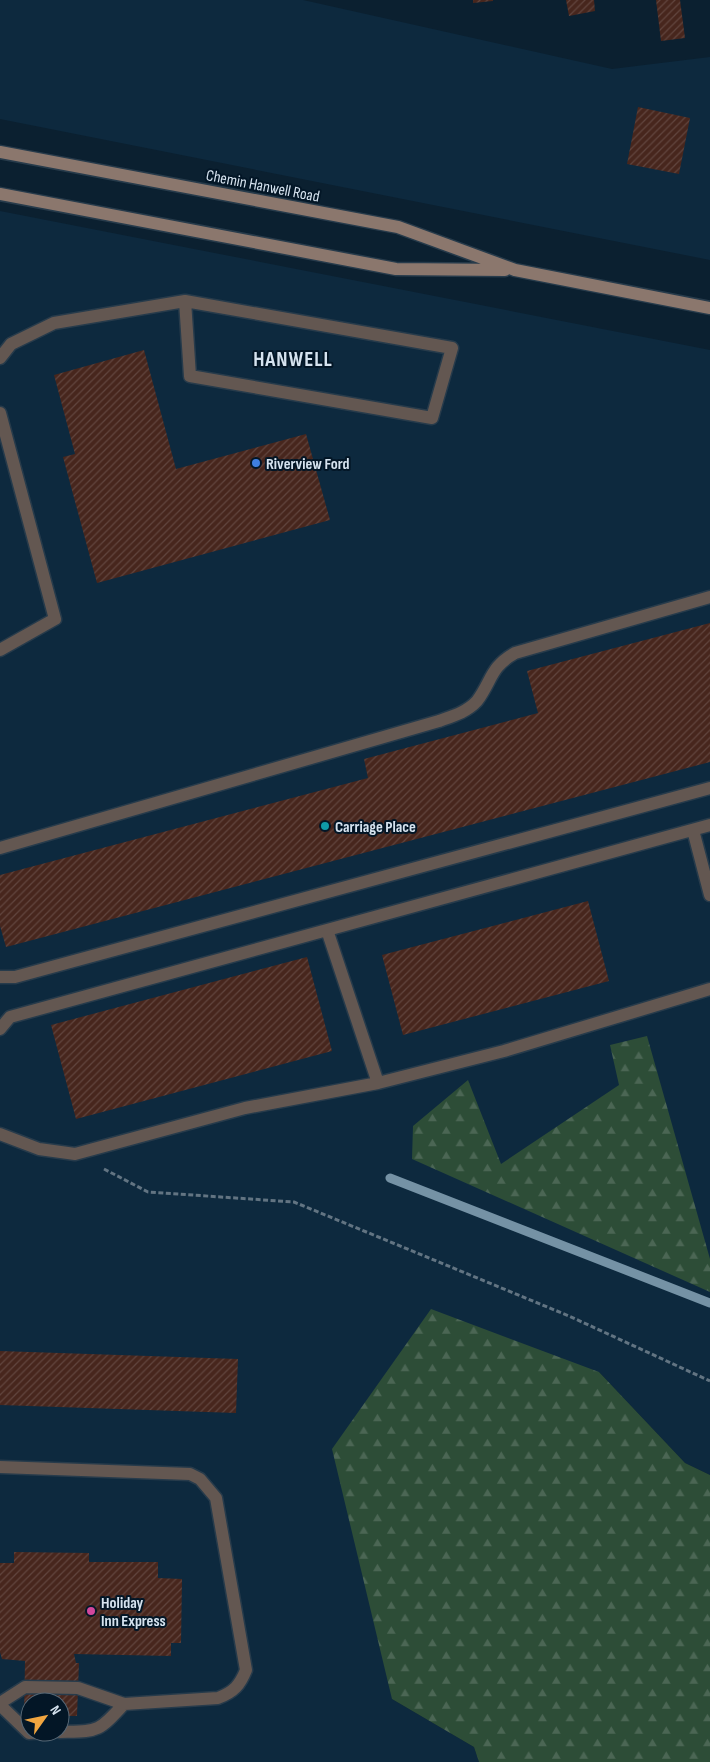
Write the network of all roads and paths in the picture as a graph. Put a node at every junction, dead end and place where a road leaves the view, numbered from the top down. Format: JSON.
{"nodes":[{"id":1,"x":0,"y":152,"type":"edge"},
{"id":2,"x":2,"y":195,"type":"edge"},
{"id":3,"x":515,"y":270,"type":"junction"},
{"id":4,"x":185,"y":301,"type":"junction"},
{"id":5,"x":710,"y":308,"type":"edge"},
{"id":6,"x":0,"y":358,"type":"edge"},
{"id":7,"x":0,"y":413,"type":"edge"},
{"id":8,"x":710,"y":597,"type":"edge"},
{"id":9,"x":0,"y":650,"type":"edge"},
{"id":10,"x":710,"y":788,"type":"edge"},
{"id":11,"x":710,"y":826,"type":"edge"},
{"id":12,"x":693,"y":830,"type":"junction"},
{"id":13,"x":0,"y":848,"type":"edge"},
{"id":14,"x":710,"y":895,"type":"edge"},
{"id":15,"x":328,"y":930,"type":"junction"},
{"id":16,"x":0,"y":977,"type":"edge"},
{"id":17,"x":710,"y":989,"type":"edge"},
{"id":18,"x":0,"y":1029,"type":"edge"},
{"id":19,"x":378,"y":1083,"type":"junction"},
{"id":20,"x":0,"y":1134,"type":"edge"},
{"id":21,"x":74,"y":1154,"type":"junction"},
{"id":22,"x":710,"y":1380,"type":"edge"},
{"id":23,"x":0,"y":1468,"type":"edge"},
{"id":24,"x":0,"y":1704,"type":"edge"},
{"id":25,"x":124,"y":1704,"type":"junction"},
{"id":26,"x":20,"y":1724,"type":"edge"},
{"id":27,"x":70,"y":1732,"type":"edge"}],
"edges":[{"from":1,"to":3,"type":"main road","name":"Chemin Hanwell Road"},
{"from":2,"to":3,"type":"main road","name":"Chemin Hanwell Road"},
{"from":3,"to":5,"type":"main road","name":"Chemin Hanwell Road"},
{"from":4,"to":4,"type":"lane"},
{"from":4,"to":6,"type":"lane"},
{"from":7,"to":9,"type":"lane"},
{"from":8,"to":13,"type":"lane"},
{"from":10,"to":16,"type":"lane"},
{"from":11,"to":12,"type":"lane"},
{"from":12,"to":14,"type":"lane"},
{"from":12,"to":15,"type":"lane"},
{"from":15,"to":18,"type":"lane"},
{"from":15,"to":19,"type":"lane"},
{"from":17,"to":19,"type":"lane"},
{"from":19,"to":21,"type":"lane"},
{"from":20,"to":21,"type":"lane"},
{"from":21,"to":22,"type":"path"},
{"from":23,"to":25,"type":"lane"},
{"from":24,"to":25,"type":"lane"},
{"from":24,"to":26,"type":"lane"},
{"from":25,"to":27,"type":"lane"}]}
